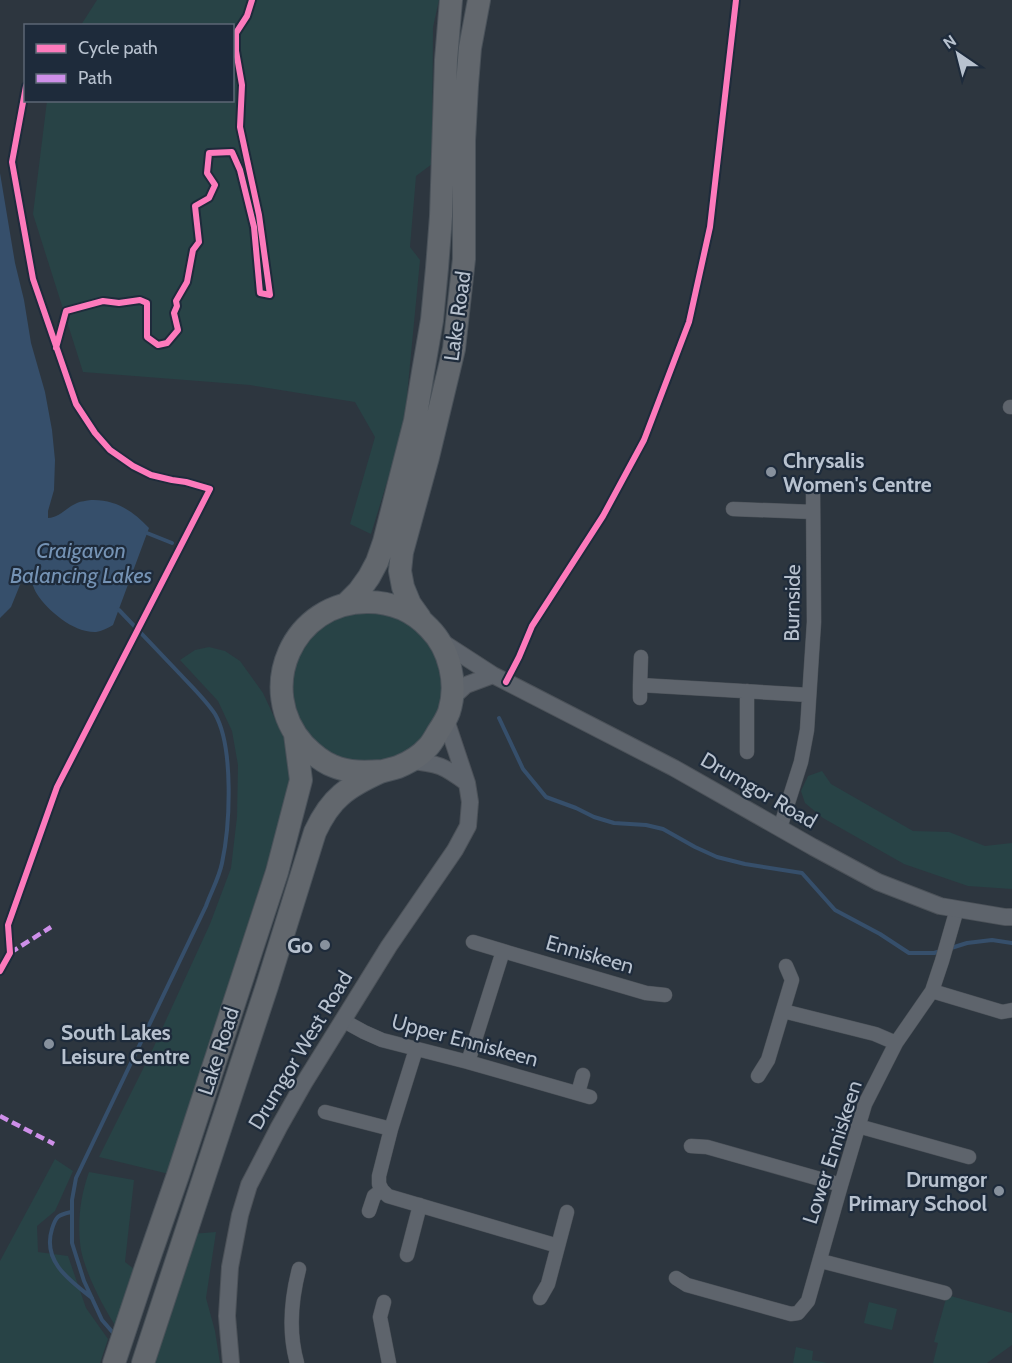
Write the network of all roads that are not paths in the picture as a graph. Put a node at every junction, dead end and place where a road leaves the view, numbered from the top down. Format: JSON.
{"nodes":[{"id":1,"x":451,"y":0,"type":"edge"},
{"id":2,"x":479,"y":0,"type":"edge"},
{"id":3,"x":813,"y":488,"type":"dead end"},
{"id":4,"x":733,"y":509,"type":"dead end"},
{"id":5,"x":813,"y":512,"type":"junction"},
{"id":6,"x":346,"y":604,"type":"junction"},
{"id":7,"x":423,"y":622,"type":"junction"},
{"id":8,"x":439,"y":640,"type":"junction"},
{"id":9,"x":641,"y":657,"type":"dead end"},
{"id":10,"x":494,"y":675,"type":"junction"},
{"id":11,"x":747,"y":691,"type":"junction"},
{"id":12,"x":809,"y":695,"type":"junction"},
{"id":13,"x":449,"y":709,"type":"junction"},
{"id":14,"x":295,"y":734,"type":"junction"},
{"id":15,"x":747,"y":752,"type":"dead end"},
{"id":16,"x":410,"y":761,"type":"junction"},
{"id":17,"x":382,"y":771,"type":"junction"},
{"id":18,"x":466,"y":783,"type":"junction"},
{"id":19,"x":780,"y":828,"type":"junction"},
{"id":20,"x":957,"y":909,"type":"junction"},
{"id":21,"x":1012,"y":917,"type":"edge"},
{"id":22,"x":473,"y":942,"type":"dead end"},
{"id":23,"x":503,"y":951,"type":"junction"},
{"id":24,"x":786,"y":966,"type":"dead end"},
{"id":25,"x":932,"y":991,"type":"junction"},
{"id":26,"x":664,"y":995,"type":"dead end"},
{"id":27,"x":1012,"y":1010,"type":"edge"},
{"id":28,"x":783,"y":1011,"type":"junction"},
{"id":29,"x":344,"y":1021,"type":"junction"},
{"id":30,"x":896,"y":1043,"type":"junction"},
{"id":31,"x":416,"y":1049,"type":"junction"},
{"id":32,"x":468,"y":1062,"type":"junction"},
{"id":33,"x":584,"y":1075,"type":"dead end"},
{"id":34,"x":758,"y":1076,"type":"dead end"},
{"id":35,"x":325,"y":1112,"type":"dead end"},
{"id":36,"x":858,"y":1126,"type":"junction"},
{"id":37,"x":391,"y":1129,"type":"junction"},
{"id":38,"x":691,"y":1146,"type":"dead end"},
{"id":39,"x":962,"y":1151,"type":"dead end"},
{"id":40,"x":841,"y":1185,"type":"junction"},
{"id":41,"x":382,"y":1190,"type":"junction"},
{"id":42,"x":420,"y":1205,"type":"junction"},
{"id":43,"x":369,"y":1211,"type":"dead end"},
{"id":44,"x":567,"y":1212,"type":"dead end"},
{"id":45,"x":558,"y":1246,"type":"junction"},
{"id":46,"x":407,"y":1255,"type":"dead end"},
{"id":47,"x":821,"y":1260,"type":"junction"},
{"id":48,"x":298,"y":1269,"type":"dead end"},
{"id":49,"x":676,"y":1278,"type":"dead end"},
{"id":50,"x":945,"y":1293,"type":"dead end"},
{"id":51,"x":540,"y":1298,"type":"dead end"},
{"id":52,"x":384,"y":1302,"type":"dead end"},
{"id":53,"x":119,"y":1349,"type":"edge"},
{"id":54,"x":144,"y":1361,"type":"edge"},
{"id":55,"x":231,"y":1363,"type":"edge"},
{"id":56,"x":297,"y":1363,"type":"edge"},
{"id":57,"x":389,"y":1363,"type":"edge"}],
"edges":[{"from":1,"to":6,"type":"highway","name":"Lake Road"},
{"from":2,"to":7,"type":"highway","name":"Lake Road"},
{"from":3,"to":5,"type":"street","name":"Burnside"},
{"from":4,"to":5,"type":"street"},
{"from":5,"to":12,"type":"street","name":"Burnside"},
{"from":6,"to":7,"type":"highway"},
{"from":6,"to":14,"type":"highway"},
{"from":7,"to":8,"type":"highway"},
{"from":8,"to":10,"type":"street","name":"Drumgor Road"},
{"from":8,"to":13,"type":"highway"},
{"from":9,"to":11,"type":"street"},
{"from":10,"to":13,"type":"street"},
{"from":10,"to":19,"type":"street","name":"Drumgor Road"},
{"from":11,"to":12,"type":"street"},
{"from":11,"to":15,"type":"street"},
{"from":12,"to":19,"type":"street","name":"Burnside"},
{"from":13,"to":16,"type":"highway"},
{"from":13,"to":18,"type":"street","name":"Drumgor West Road"},
{"from":14,"to":17,"type":"highway"},
{"from":14,"to":53,"type":"highway","name":"Lake Road"},
{"from":16,"to":17,"type":"highway"},
{"from":16,"to":18,"type":"street"},
{"from":17,"to":54,"type":"highway","name":"Lake Road"},
{"from":18,"to":29,"type":"street","name":"Drumgor West Road"},
{"from":19,"to":20,"type":"street","name":"Drumgor Road"},
{"from":20,"to":21,"type":"street","name":"Drumgor Road"},
{"from":20,"to":25,"type":"street","name":"Lower Enniskeen"},
{"from":22,"to":23,"type":"street","name":"Enniskeen"},
{"from":23,"to":26,"type":"street","name":"Enniskeen"},
{"from":23,"to":32,"type":"street"},
{"from":24,"to":28,"type":"street"},
{"from":25,"to":27,"type":"street"},
{"from":25,"to":30,"type":"street","name":"Lower Enniskeen"},
{"from":28,"to":30,"type":"street"},
{"from":28,"to":34,"type":"street"},
{"from":29,"to":31,"type":"street","name":"Upper Enniskeen"},
{"from":29,"to":55,"type":"street","name":"Drumgor West Road"},
{"from":30,"to":36,"type":"street","name":"Lower Enniskeen"},
{"from":31,"to":32,"type":"street","name":"Upper Enniskeen"},
{"from":31,"to":37,"type":"street"},
{"from":32,"to":33,"type":"street","name":"Upper Enniskeen"},
{"from":35,"to":37,"type":"street"},
{"from":36,"to":39,"type":"street"},
{"from":36,"to":40,"type":"street","name":"Lower Enniskeen"},
{"from":37,"to":41,"type":"street"},
{"from":38,"to":40,"type":"street"},
{"from":40,"to":47,"type":"street","name":"Lower Enniskeen"},
{"from":41,"to":42,"type":"street"},
{"from":41,"to":43,"type":"street"},
{"from":42,"to":45,"type":"street"},
{"from":42,"to":46,"type":"street"},
{"from":44,"to":45,"type":"street"},
{"from":45,"to":51,"type":"street"},
{"from":47,"to":49,"type":"street","name":"Lower Enniskeen"},
{"from":47,"to":50,"type":"street"},
{"from":48,"to":56,"type":"street"},
{"from":52,"to":57,"type":"street"}]}
